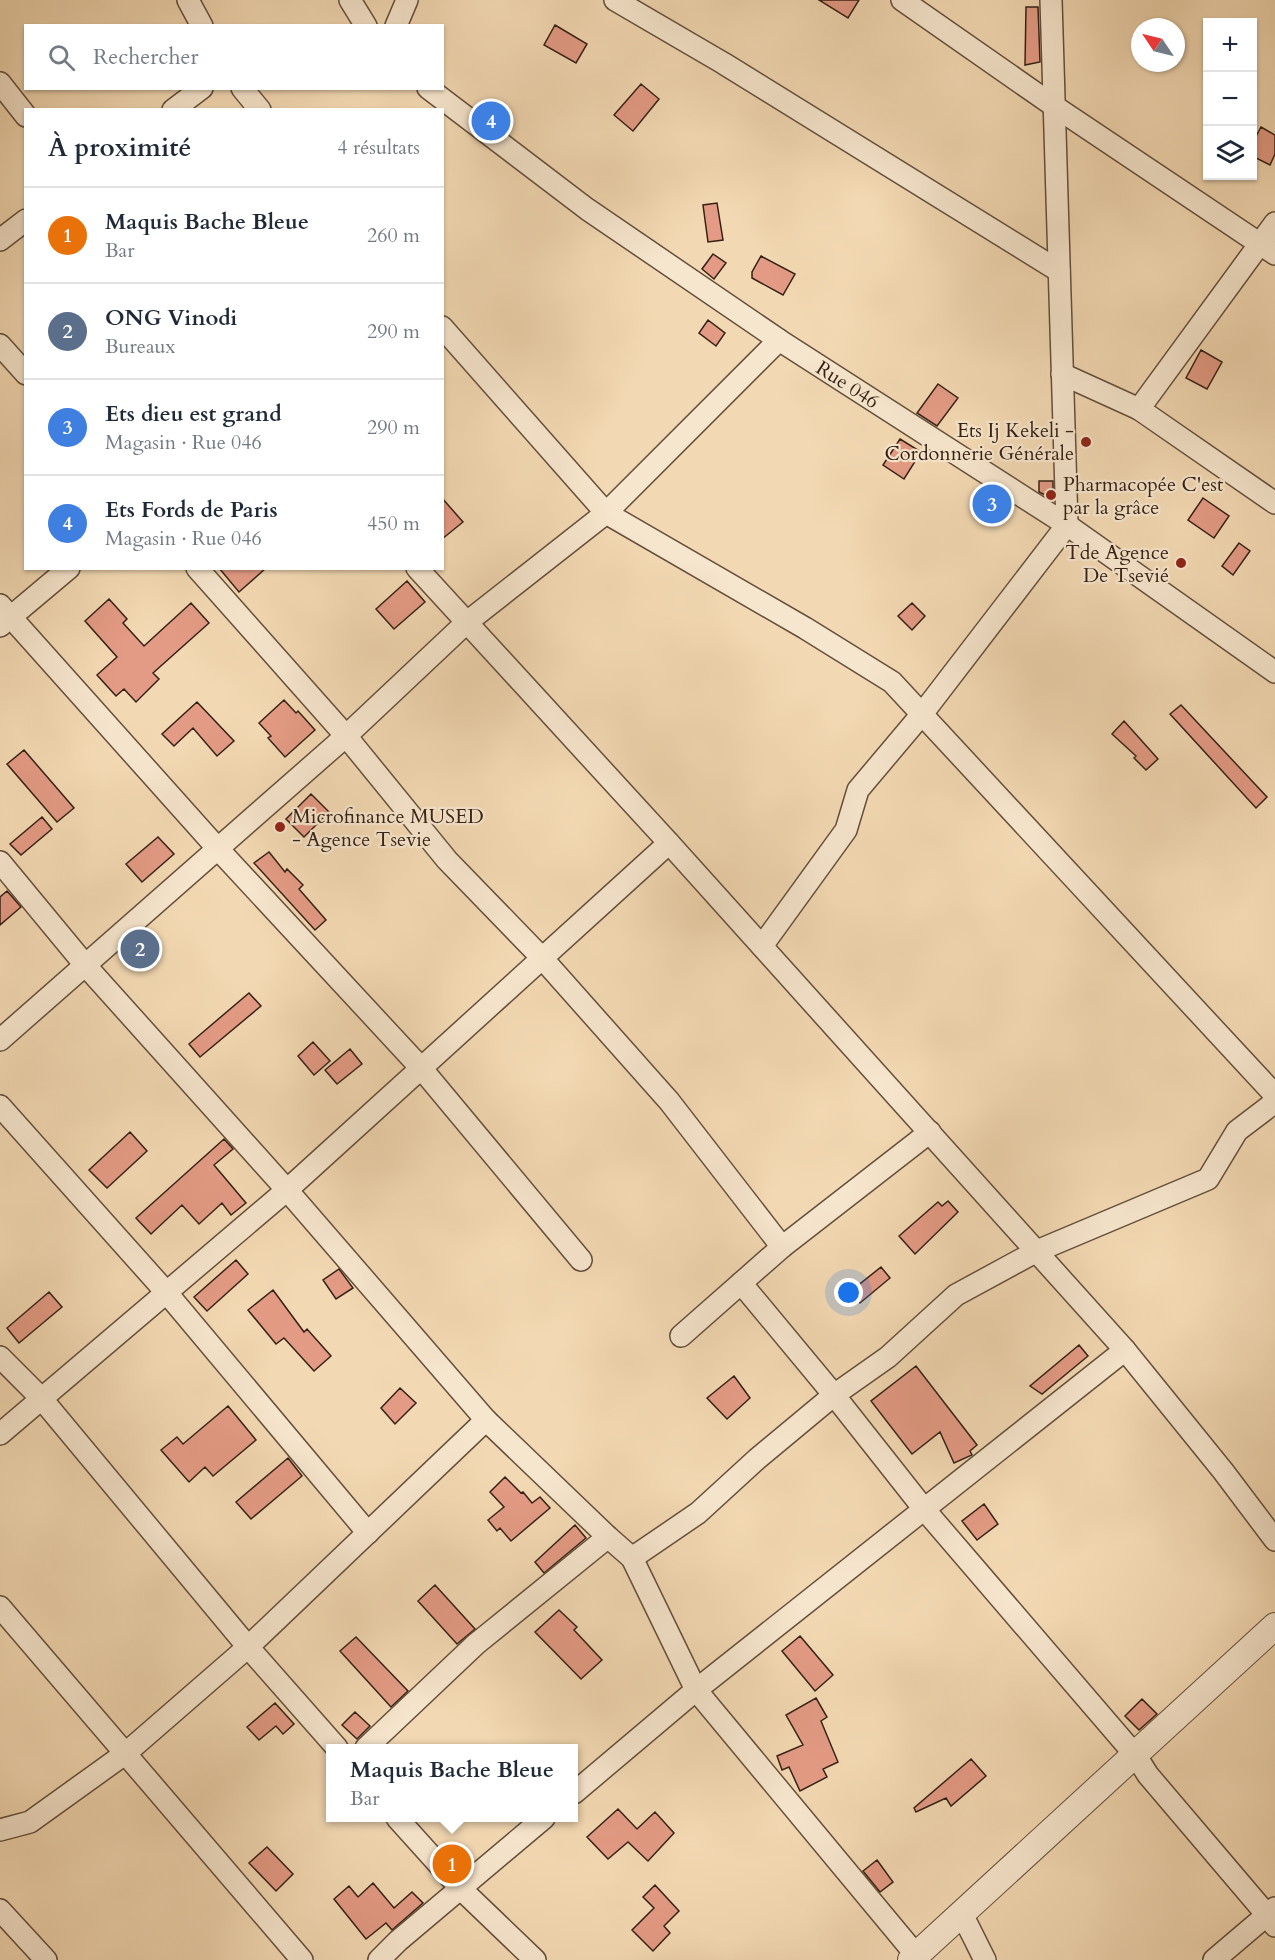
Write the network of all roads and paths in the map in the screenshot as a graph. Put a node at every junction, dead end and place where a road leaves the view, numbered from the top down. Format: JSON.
{"nodes":[{"id":1,"x":188,"y":0,"type":"edge"},
{"id":2,"x":350,"y":0,"type":"edge"},
{"id":3,"x":407,"y":0,"type":"edge"},
{"id":4,"x":615,"y":0,"type":"edge"},
{"id":5,"x":902,"y":0,"type":"edge"},
{"id":6,"x":1051,"y":0,"type":"edge"},
{"id":7,"x":201,"y":24,"type":"edge"},
{"id":8,"x":365,"y":24,"type":"edge"},
{"id":9,"x":397,"y":24,"type":"edge"},
{"id":10,"x":0,"y":83,"type":"edge"},
{"id":11,"x":199,"y":90,"type":"edge"},
{"id":12,"x":244,"y":90,"type":"edge"},
{"id":13,"x":431,"y":90,"type":"edge"},
{"id":14,"x":1054,"y":106,"type":"junction"},
{"id":15,"x":176,"y":108,"type":"edge"},
{"id":16,"x":258,"y":108,"type":"edge"},
{"id":17,"x":24,"y":113,"type":"edge"},
{"id":18,"x":24,"y":222,"type":"edge"},
{"id":19,"x":1275,"y":223,"type":"edge"},
{"id":20,"x":0,"y":240,"type":"edge"},
{"id":21,"x":1267,"y":248,"type":"edge"},
{"id":22,"x":1059,"y":271,"type":"junction"},
{"id":23,"x":444,"y":329,"type":"edge"},
{"id":24,"x":778,"y":340,"type":"junction"},
{"id":25,"x":0,"y":345,"type":"edge"},
{"id":26,"x":24,"y":372,"type":"edge"},
{"id":27,"x":1062,"y":374,"type":"junction"},
{"id":28,"x":1140,"y":409,"type":"junction"},
{"id":29,"x":1275,"y":503,"type":"edge"},
{"id":30,"x":606,"y":513,"type":"junction"},
{"id":31,"x":1067,"y":525,"type":"junction"},
{"id":32,"x":66,"y":570,"type":"edge"},
{"id":33,"x":199,"y":570,"type":"edge"},
{"id":34,"x":419,"y":570,"type":"edge"},
{"id":35,"x":4,"y":616,"type":"edge"},
{"id":36,"x":466,"y":623,"type":"junction"},
{"id":37,"x":1275,"y":672,"type":"edge"},
{"id":38,"x":922,"y":714,"type":"junction"},
{"id":39,"x":346,"y":736,"type":"junction"},
{"id":40,"x":669,"y":843,"type":"junction"},
{"id":41,"x":219,"y":850,"type":"junction"},
{"id":42,"x":0,"y":862,"type":"edge"},
{"id":43,"x":762,"y":946,"type":"junction"},
{"id":44,"x":542,"y":958,"type":"junction"},
{"id":45,"x":86,"y":966,"type":"junction"},
{"id":46,"x":0,"y":1040,"type":"edge"},
{"id":47,"x":421,"y":1068,"type":"junction"},
{"id":48,"x":1275,"y":1095,"type":"edge"},
{"id":49,"x":1275,"y":1102,"type":"edge"},
{"id":50,"x":0,"y":1106,"type":"edge"},
{"id":51,"x":930,"y":1132,"type":"junction"},
{"id":52,"x":287,"y":1190,"type":"junction"},
{"id":53,"x":782,"y":1247,"type":"junction"},
{"id":54,"x":1037,"y":1251,"type":"junction"},
{"id":55,"x":581,"y":1260,"type":"dead end"},
{"id":56,"x":741,"y":1283,"type":"junction"},
{"id":57,"x":166,"y":1293,"type":"junction"},
{"id":58,"x":681,"y":1336,"type":"dead end"},
{"id":59,"x":1125,"y":1350,"type":"junction"},
{"id":60,"x":0,"y":1357,"type":"edge"},
{"id":61,"x":834,"y":1395,"type":"junction"},
{"id":62,"x":41,"y":1398,"type":"junction"},
{"id":63,"x":486,"y":1420,"type":"junction"},
{"id":64,"x":0,"y":1434,"type":"edge"},
{"id":65,"x":924,"y":1509,"type":"junction"},
{"id":66,"x":368,"y":1533,"type":"junction"},
{"id":67,"x":608,"y":1537,"type":"junction"},
{"id":68,"x":1275,"y":1539,"type":"edge"},
{"id":69,"x":632,"y":1558,"type":"junction"},
{"id":70,"x":0,"y":1607,"type":"edge"},
{"id":71,"x":1275,"y":1626,"type":"edge"},
{"id":72,"x":248,"y":1647,"type":"junction"},
{"id":73,"x":696,"y":1690,"type":"junction"},
{"id":74,"x":333,"y":1744,"type":"edge"},
{"id":75,"x":371,"y":1744,"type":"edge"},
{"id":76,"x":126,"y":1753,"type":"junction"},
{"id":77,"x":1136,"y":1756,"type":"junction"},
{"id":78,"x":578,"y":1789,"type":"edge"},
{"id":79,"x":402,"y":1822,"type":"edge"},
{"id":80,"x":539,"y":1822,"type":"edge"},
{"id":81,"x":0,"y":1830,"type":"edge"},
{"id":82,"x":460,"y":1888,"type":"junction"},
{"id":83,"x":0,"y":1910,"type":"edge"},
{"id":84,"x":961,"y":1912,"type":"junction"},
{"id":85,"x":1272,"y":1916,"type":"edge"},
{"id":86,"x":913,"y":1958,"type":"edge"},
{"id":87,"x":46,"y":1960,"type":"edge"},
{"id":88,"x":302,"y":1960,"type":"edge"},
{"id":89,"x":379,"y":1960,"type":"edge"},
{"id":90,"x":535,"y":1960,"type":"edge"},
{"id":91,"x":985,"y":1960,"type":"edge"},
{"id":92,"x":1214,"y":1960,"type":"edge"}],
"edges":[{"from":1,"to":7,"type":"street"},
{"from":2,"to":8,"type":"street"},
{"from":3,"to":9,"type":"street"},
{"from":4,"to":22,"type":"street"},
{"from":5,"to":14,"type":"street"},
{"from":6,"to":14,"type":"street"},
{"from":10,"to":17,"type":"street"},
{"from":11,"to":15,"type":"street"},
{"from":12,"to":16,"type":"street"},
{"from":13,"to":24,"type":"street","name":"Rue 046","number":"Rue 046"},
{"from":14,"to":21,"type":"street"},
{"from":14,"to":22,"type":"street"},
{"from":18,"to":20,"type":"street"},
{"from":19,"to":21,"type":"street"},
{"from":21,"to":28,"type":"street"},
{"from":22,"to":27,"type":"street"},
{"from":23,"to":30,"type":"street"},
{"from":24,"to":30,"type":"street"},
{"from":24,"to":31,"type":"street","name":"Rue 046","number":"Rue 046"},
{"from":25,"to":26,"type":"street"},
{"from":27,"to":28,"type":"street"},
{"from":27,"to":31,"type":"street"},
{"from":28,"to":29,"type":"street"},
{"from":30,"to":36,"type":"street"},
{"from":30,"to":38,"type":"street"},
{"from":31,"to":37,"type":"street","name":"Rue 046","number":"Rue 046"},
{"from":31,"to":38,"type":"street"},
{"from":32,"to":35,"type":"street"},
{"from":33,"to":39,"type":"street"},
{"from":34,"to":36,"type":"street"},
{"from":35,"to":41,"type":"street"},
{"from":36,"to":39,"type":"street"},
{"from":36,"to":40,"type":"street"},
{"from":38,"to":43,"type":"street"},
{"from":38,"to":48,"type":"street"},
{"from":39,"to":41,"type":"street"},
{"from":39,"to":44,"type":"street"},
{"from":40,"to":43,"type":"street"},
{"from":40,"to":44,"type":"street"},
{"from":41,"to":45,"type":"street"},
{"from":41,"to":47,"type":"street"},
{"from":42,"to":45,"type":"street"},
{"from":43,"to":51,"type":"street"},
{"from":44,"to":47,"type":"street"},
{"from":44,"to":53,"type":"street"},
{"from":45,"to":46,"type":"street"},
{"from":45,"to":52,"type":"street"},
{"from":47,"to":52,"type":"street"},
{"from":47,"to":55,"type":"street"},
{"from":49,"to":54,"type":"street"},
{"from":50,"to":57,"type":"street"},
{"from":51,"to":53,"type":"street"},
{"from":51,"to":54,"type":"street"},
{"from":52,"to":57,"type":"street"},
{"from":52,"to":63,"type":"street"},
{"from":53,"to":56,"type":"street"},
{"from":54,"to":59,"type":"street"},
{"from":54,"to":61,"type":"street"},
{"from":56,"to":58,"type":"street"},
{"from":56,"to":61,"type":"street"},
{"from":57,"to":62,"type":"street"},
{"from":57,"to":66,"type":"street"},
{"from":59,"to":65,"type":"street"},
{"from":59,"to":68,"type":"street"},
{"from":60,"to":62,"type":"street"},
{"from":61,"to":65,"type":"street"},
{"from":61,"to":69,"type":"street"},
{"from":62,"to":64,"type":"street"},
{"from":62,"to":72,"type":"street"},
{"from":63,"to":66,"type":"street"},
{"from":63,"to":67,"type":"street"},
{"from":65,"to":73,"type":"street"},
{"from":65,"to":77,"type":"street"},
{"from":66,"to":72,"type":"street"},
{"from":67,"to":69,"type":"street"},
{"from":67,"to":75,"type":"street"},
{"from":69,"to":73,"type":"street"},
{"from":70,"to":76,"type":"street"},
{"from":71,"to":77,"type":"street"},
{"from":72,"to":74,"type":"street"},
{"from":72,"to":76,"type":"street"},
{"from":73,"to":78,"type":"street"},
{"from":73,"to":86,"type":"street"},
{"from":76,"to":81,"type":"street"},
{"from":76,"to":88,"type":"street"},
{"from":77,"to":84,"type":"street"},
{"from":77,"to":85,"type":"street"},
{"from":79,"to":82,"type":"street"},
{"from":80,"to":82,"type":"street"},
{"from":82,"to":89,"type":"street"},
{"from":82,"to":90,"type":"street"},
{"from":83,"to":87,"type":"street"},
{"from":84,"to":86,"type":"street"},
{"from":84,"to":91,"type":"street"},
{"from":85,"to":92,"type":"street"}]}
